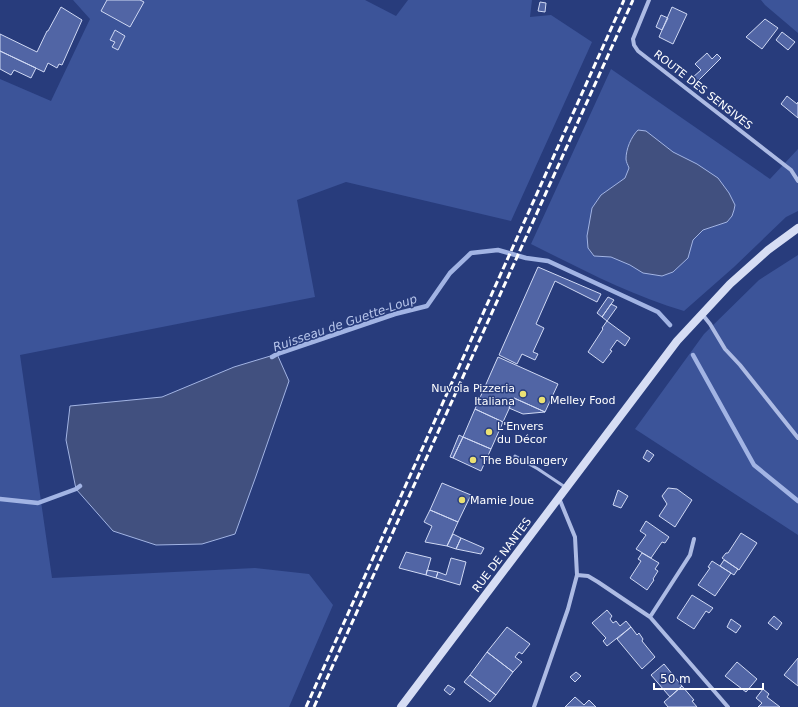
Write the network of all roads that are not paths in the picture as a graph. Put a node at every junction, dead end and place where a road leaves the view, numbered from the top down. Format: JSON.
{"nodes":[{"id":1,"x":649,"y":0,"type":"edge"},
{"id":2,"x":798,"y":182,"type":"edge"},
{"id":3,"x":798,"y":228,"type":"edge"},
{"id":4,"x":702,"y":314,"type":"junction"},
{"id":5,"x":798,"y":438,"type":"edge"},
{"id":6,"x":515,"y":456,"type":"dead end"},
{"id":7,"x":567,"y":488,"type":"junction"},
{"id":8,"x":559,"y":498,"type":"junction"},
{"id":9,"x":694,"y":539,"type":"dead end"},
{"id":10,"x":577,"y":575,"type":"junction"},
{"id":11,"x":650,"y":617,"type":"junction"},
{"id":12,"x":401,"y":707,"type":"edge"},
{"id":13,"x":534,"y":707,"type":"edge"},
{"id":14,"x":728,"y":707,"type":"edge"}],
"edges":[{"from":1,"to":2,"type":"street","name":"ROUTE DES SENSIVES"},
{"from":3,"to":4,"type":"street","name":"RUE DE NANTES"},
{"from":4,"to":5,"type":"street"},
{"from":4,"to":7,"type":"street","name":"RUE DE NANTES"},
{"from":6,"to":7,"type":"lane"},
{"from":7,"to":8,"type":"street","name":"RUE DE NANTES"},
{"from":8,"to":10,"type":"street"},
{"from":8,"to":12,"type":"street","name":"RUE DE NANTES"},
{"from":9,"to":11,"type":"street"},
{"from":10,"to":11,"type":"street"},
{"from":10,"to":13,"type":"street"},
{"from":11,"to":14,"type":"street"}]}
